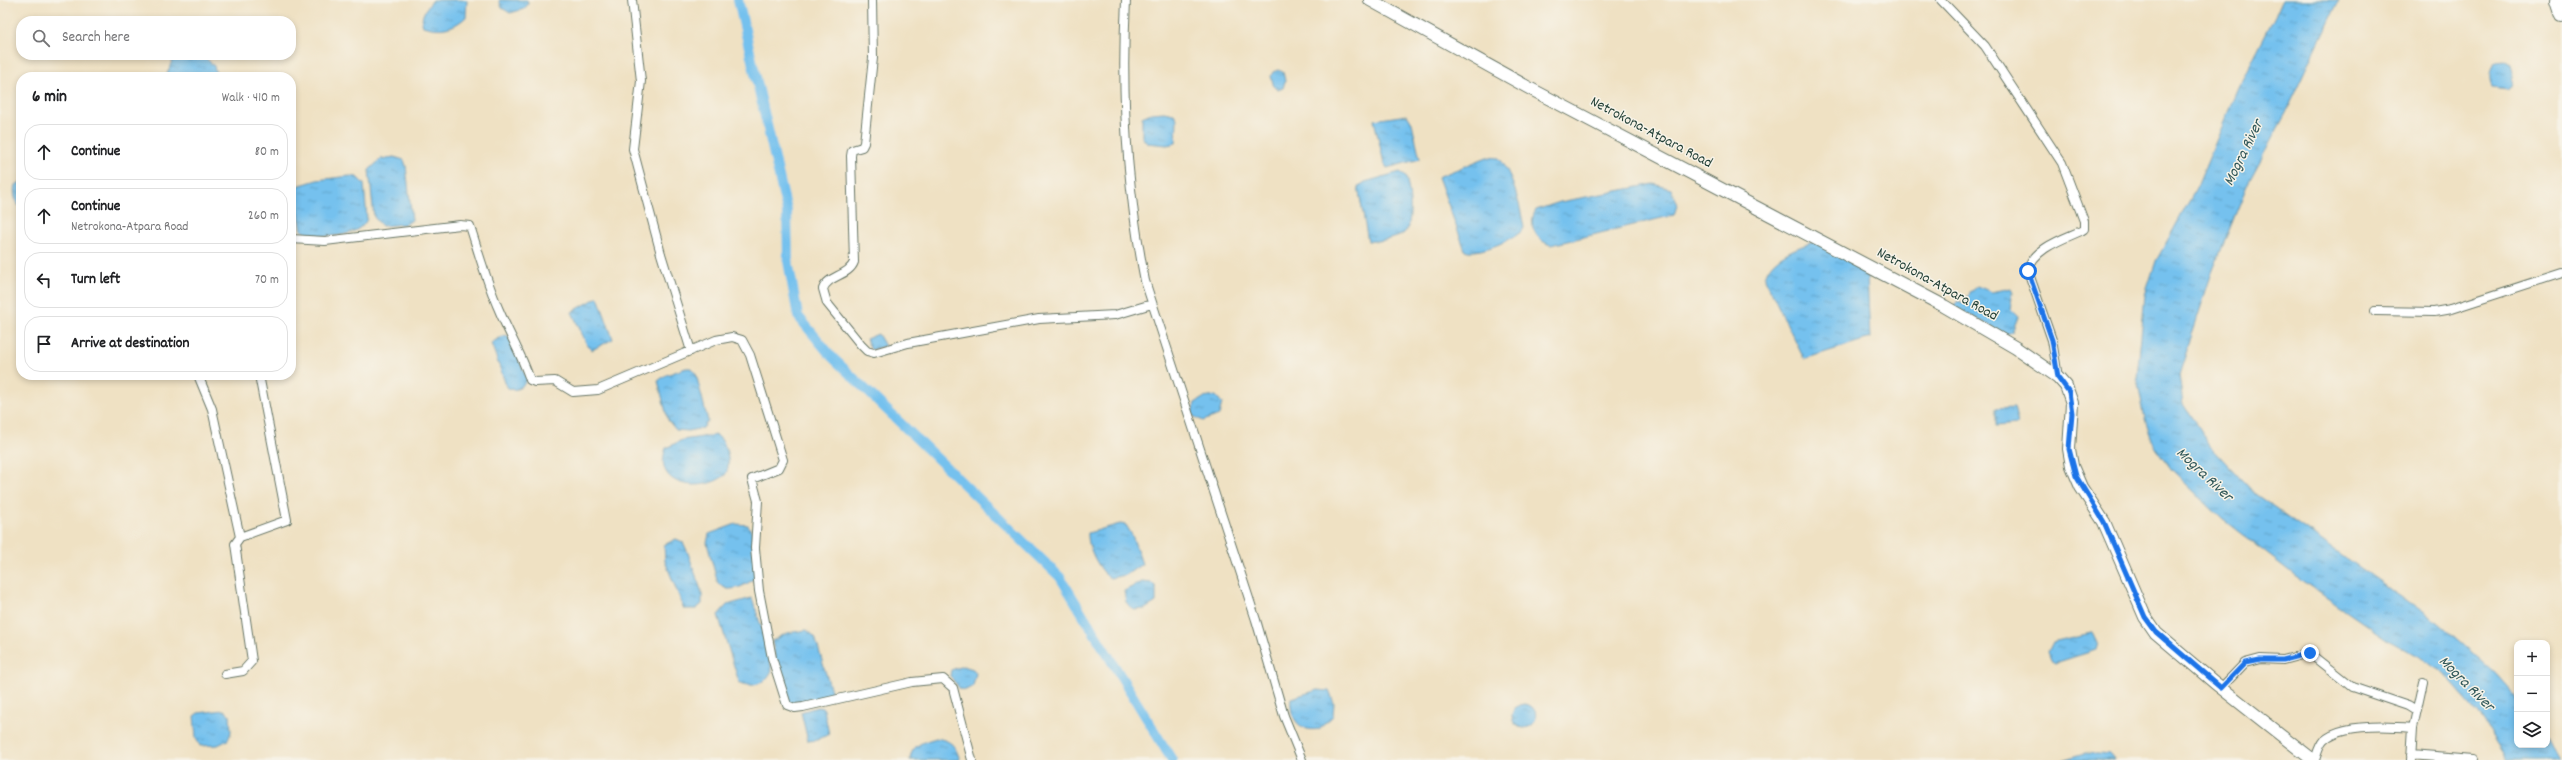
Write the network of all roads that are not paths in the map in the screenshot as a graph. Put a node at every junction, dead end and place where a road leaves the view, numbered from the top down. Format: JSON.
{"nodes":[{"id":1,"x":632,"y":0,"type":"edge"},
{"id":2,"x":872,"y":0,"type":"edge"},
{"id":3,"x":1126,"y":0,"type":"edge"},
{"id":4,"x":1370,"y":0,"type":"edge"},
{"id":5,"x":1944,"y":1,"type":"edge"},
{"id":6,"x":296,"y":239,"type":"edge"},
{"id":7,"x":2562,"y":273,"type":"edge"},
{"id":8,"x":1152,"y":304,"type":"junction"},
{"id":9,"x":2375,"y":311,"type":"dead end"},
{"id":10,"x":692,"y":351,"type":"junction"},
{"id":11,"x":2058,"y":377,"type":"junction"},
{"id":12,"x":200,"y":380,"type":"edge"},
{"id":13,"x":260,"y":380,"type":"edge"},
{"id":14,"x":240,"y":537,"type":"junction"},
{"id":15,"x":225,"y":674,"type":"dead end"},
{"id":16,"x":2423,"y":682,"type":"dead end"},
{"id":17,"x":2221,"y":688,"type":"junction"},
{"id":18,"x":2416,"y":711,"type":"junction"},
{"id":19,"x":2413,"y":728,"type":"junction"},
{"id":20,"x":2411,"y":757,"type":"edge"},
{"id":21,"x":972,"y":760,"type":"edge"},
{"id":22,"x":1302,"y":760,"type":"edge"},
{"id":23,"x":2314,"y":760,"type":"edge"},
{"id":24,"x":2469,"y":760,"type":"edge"},
{"id":25,"x":2473,"y":760,"type":"edge"}],
"edges":[{"from":1,"to":10,"type":"street"},
{"from":2,"to":8,"type":"street"},
{"from":3,"to":8,"type":"street"},
{"from":4,"to":11,"type":"street","name":"Netrokona-Atpara Road"},
{"from":5,"to":11,"type":"street"},
{"from":6,"to":10,"type":"street"},
{"from":7,"to":9,"type":"street"},
{"from":8,"to":22,"type":"street"},
{"from":10,"to":21,"type":"street"},
{"from":11,"to":17,"type":"street","name":"Netrokona-Atpara Road"},
{"from":12,"to":14,"type":"street"},
{"from":13,"to":14,"type":"street"},
{"from":14,"to":15,"type":"street"},
{"from":16,"to":18,"type":"street"},
{"from":17,"to":18,"type":"street"},
{"from":17,"to":23,"type":"street","name":"Netrokona-Atpara Road"},
{"from":18,"to":19,"type":"street"},
{"from":19,"to":20,"type":"street"},
{"from":19,"to":23,"type":"street"},
{"from":20,"to":24,"type":"street"},
{"from":24,"to":25,"type":"street"}]}
